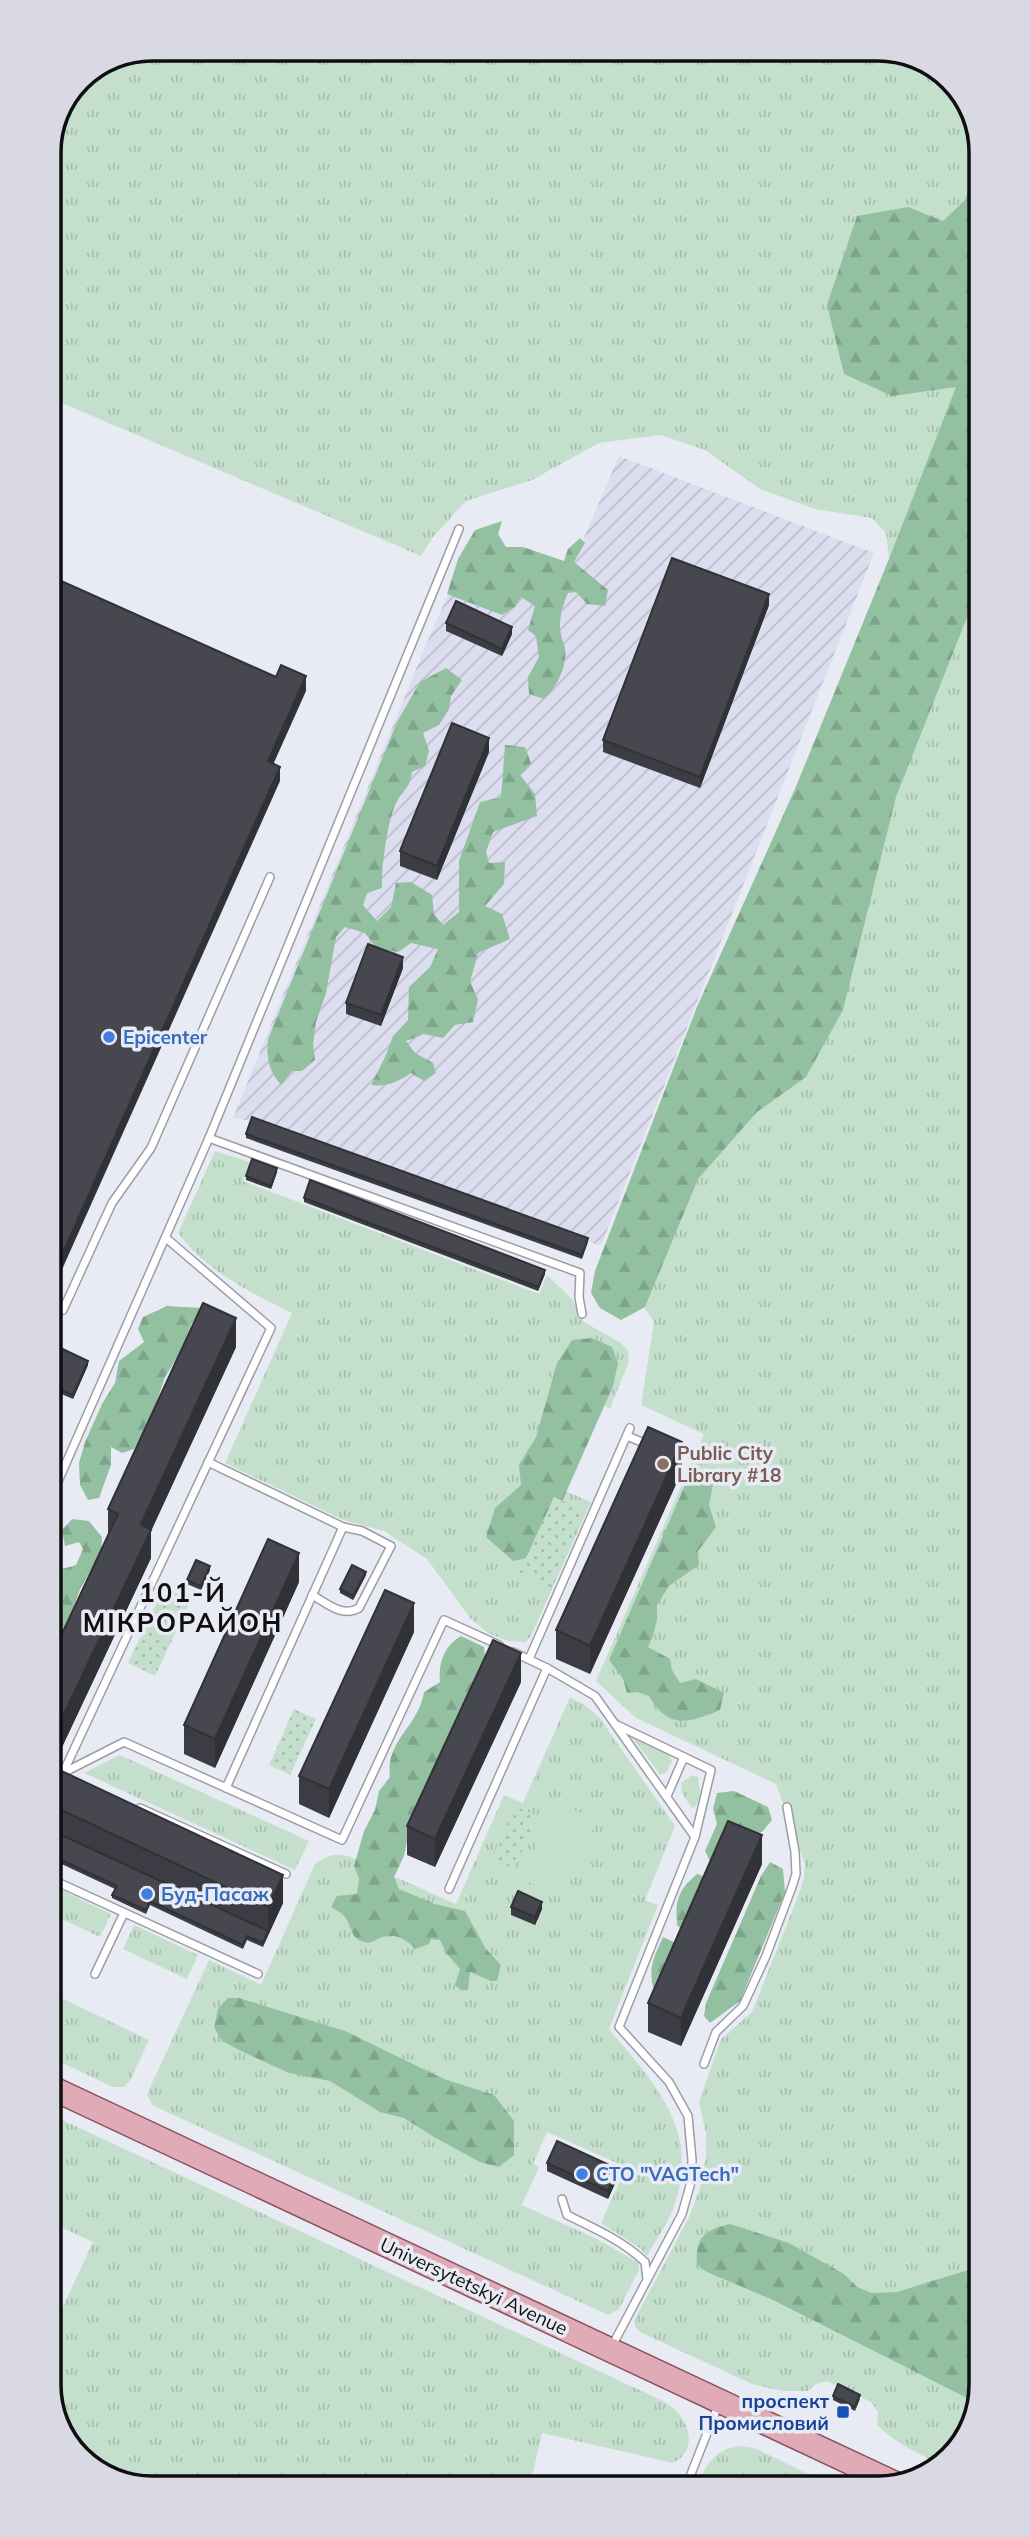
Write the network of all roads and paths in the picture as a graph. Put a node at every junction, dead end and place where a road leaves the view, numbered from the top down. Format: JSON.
{"nodes":[{"id":1,"x":459,"y":529,"type":"dead end"},
{"id":2,"x":270,"y":877,"type":"dead end"},
{"id":3,"x":209,"y":1138,"type":"junction"},
{"id":4,"x":166,"y":1238,"type":"junction"},
{"id":5,"x":61,"y":1309,"type":"edge"},
{"id":6,"x":582,"y":1314,"type":"dead end"},
{"id":7,"x":662,"y":1451,"type":"edge"},
{"id":8,"x":208,"y":1462,"type":"junction"},
{"id":9,"x":61,"y":1475,"type":"edge"},
{"id":10,"x":343,"y":1527,"type":"junction"},
{"id":11,"x":312,"y":1595,"type":"junction"},
{"id":12,"x":529,"y":1659,"type":"junction"},
{"id":13,"x":547,"y":1668,"type":"junction"},
{"id":14,"x":617,"y":1724,"type":"junction"},
{"id":15,"x":684,"y":1757,"type":"junction"},
{"id":16,"x":63,"y":1773,"type":"junction"},
{"id":17,"x":75,"y":1779,"type":"edge"},
{"id":18,"x":226,"y":1788,"type":"junction"},
{"id":19,"x":667,"y":1796,"type":"junction"},
{"id":20,"x":137,"y":1807,"type":"edge"},
{"id":21,"x":787,"y":1807,"type":"dead end"},
{"id":22,"x":695,"y":1837,"type":"junction"},
{"id":23,"x":286,"y":1874,"type":"edge"},
{"id":24,"x":61,"y":1884,"type":"edge"},
{"id":25,"x":449,"y":1889,"type":"dead end"},
{"id":26,"x":124,"y":1913,"type":"junction"},
{"id":27,"x":95,"y":1974,"type":"dead end"},
{"id":28,"x":258,"y":1974,"type":"dead end"},
{"id":29,"x":704,"y":2064,"type":"dead end"},
{"id":30,"x":61,"y":2092,"type":"edge"},
{"id":31,"x":562,"y":2199,"type":"dead end"},
{"id":32,"x":647,"y":2280,"type":"junction"},
{"id":33,"x":610,"y":2350,"type":"junction"},
{"id":34,"x":720,"y":2401,"type":"junction"},
{"id":35,"x":690,"y":2476,"type":"edge"},
{"id":36,"x":879,"y":2476,"type":"edge"}],
"edges":[{"from":1,"to":3,"type":"lane"},
{"from":2,"to":5,"type":"lane"},
{"from":3,"to":4,"type":"lane"},
{"from":3,"to":6,"type":"lane"},
{"from":4,"to":8,"type":"lane"},
{"from":4,"to":9,"type":"lane"},
{"from":7,"to":12,"type":"lane"},
{"from":8,"to":10,"type":"lane"},
{"from":8,"to":16,"type":"lane"},
{"from":10,"to":11,"type":"lane"},
{"from":10,"to":11,"type":"lane"},
{"from":11,"to":18,"type":"lane"},
{"from":12,"to":13,"type":"lane"},
{"from":12,"to":18,"type":"lane"},
{"from":13,"to":14,"type":"lane"},
{"from":13,"to":25,"type":"lane"},
{"from":14,"to":15,"type":"lane"},
{"from":14,"to":19,"type":"lane"},
{"from":15,"to":19,"type":"lane"},
{"from":15,"to":22,"type":"lane"},
{"from":16,"to":17,"type":"lane"},
{"from":16,"to":18,"type":"lane"},
{"from":19,"to":22,"type":"lane"},
{"from":20,"to":23,"type":"lane"},
{"from":21,"to":29,"type":"lane"},
{"from":22,"to":32,"type":"lane"},
{"from":24,"to":26,"type":"lane"},
{"from":26,"to":27,"type":"lane"},
{"from":26,"to":28,"type":"lane"},
{"from":30,"to":33,"type":"main road","name":"Universytetskyi Avenue"},
{"from":31,"to":32,"type":"lane"},
{"from":32,"to":33,"type":"lane"},
{"from":33,"to":34,"type":"main road","name":"Universytetskyi Avenue"},
{"from":34,"to":35,"type":"lane"},
{"from":34,"to":36,"type":"main road","name":"Universytetskyi Avenue"}]}
